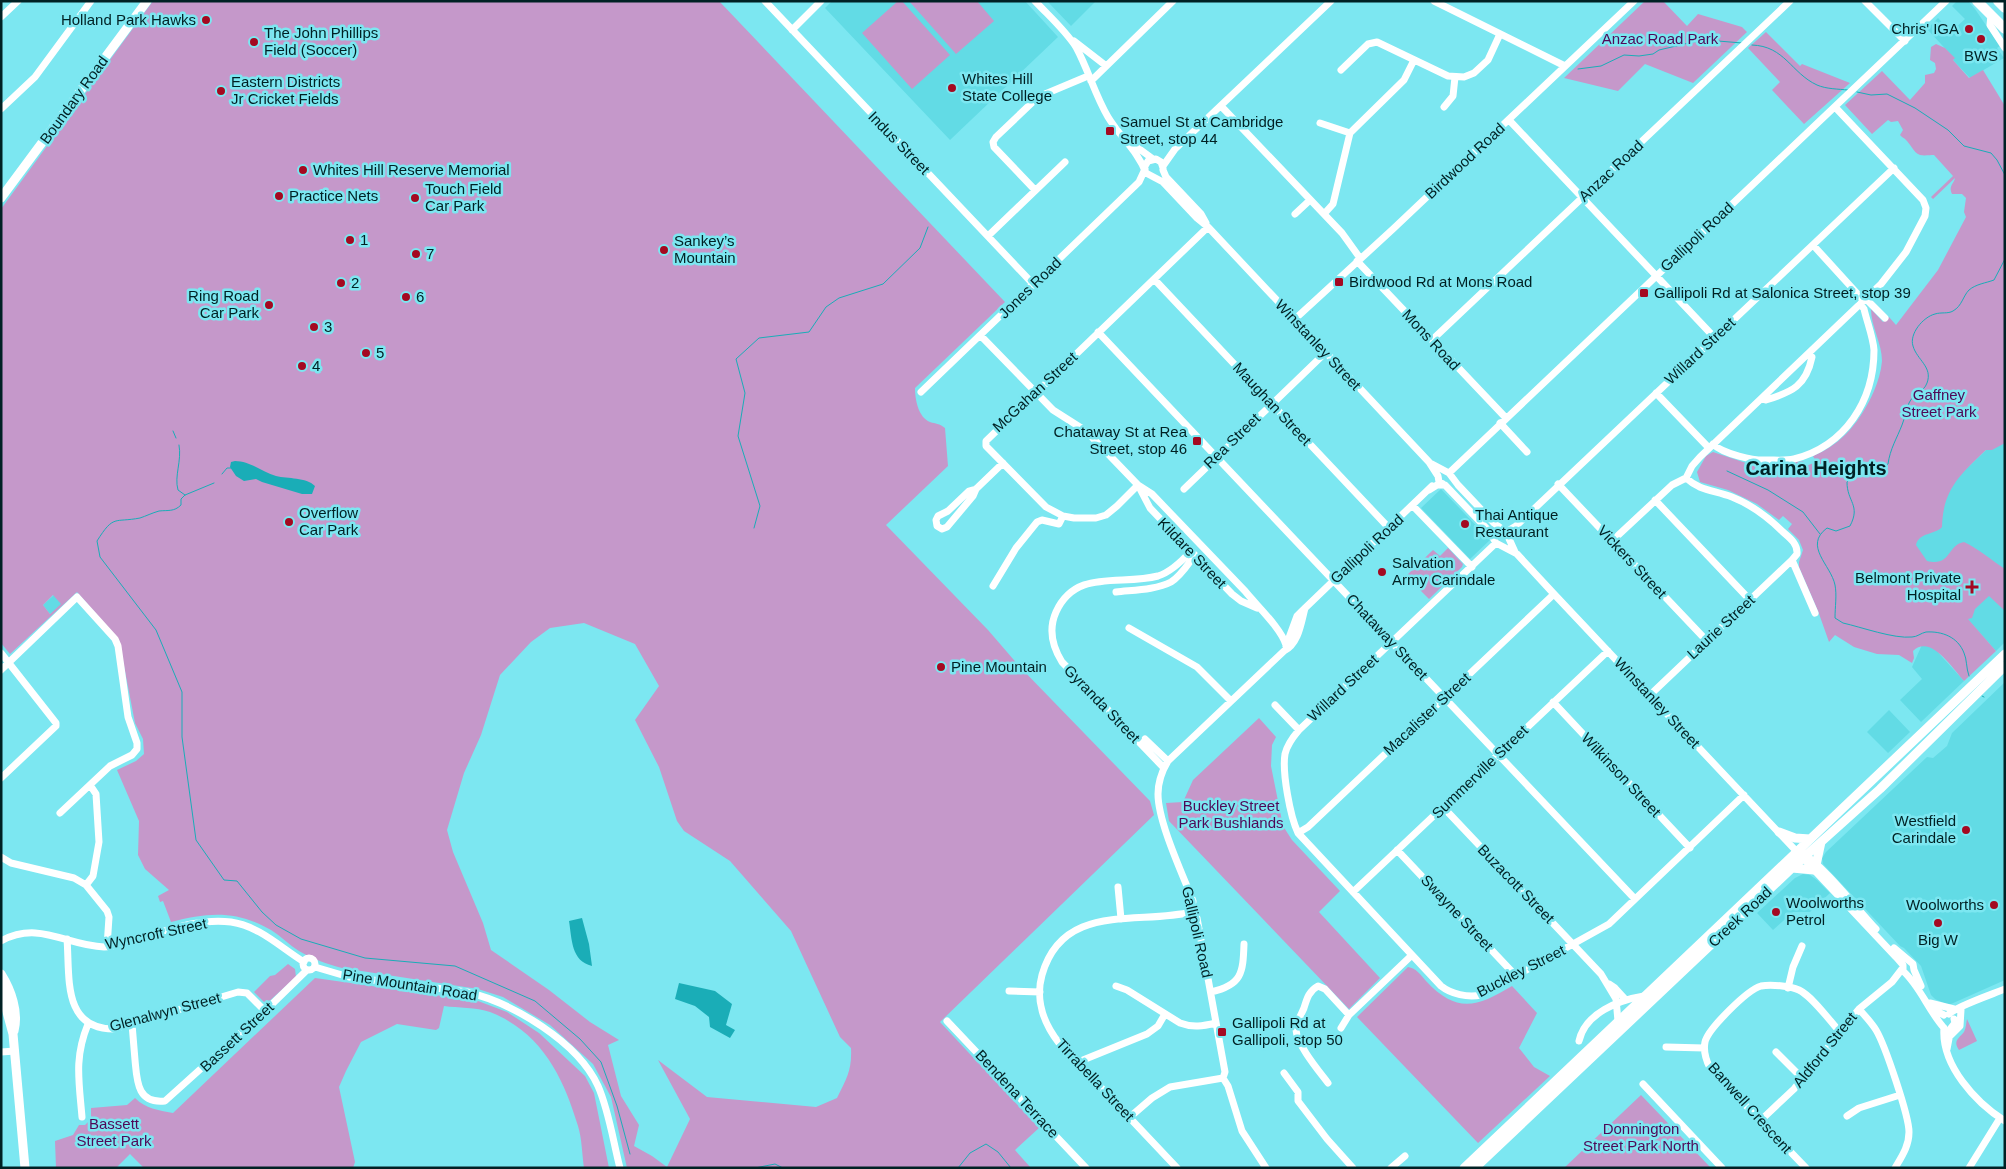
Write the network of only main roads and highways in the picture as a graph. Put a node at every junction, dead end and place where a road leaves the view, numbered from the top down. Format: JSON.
{"nodes":[{"id":1,"x":147,"y":1,"type":"edge"},
{"id":2,"x":1977,"y":1,"type":"edge"},
{"id":3,"x":2005,"y":29,"type":"edge"},
{"id":4,"x":1,"y":198,"type":"edge"},
{"id":5,"x":2005,"y":654,"type":"edge"},
{"id":6,"x":2005,"y":666,"type":"edge"},
{"id":7,"x":1971,"y":692,"type":"junction"},
{"id":8,"x":1779,"y":832,"type":"road end"},
{"id":9,"x":1810,"y":839,"type":"junction"},
{"id":10,"x":1821,"y":842,"type":"junction"},
{"id":11,"x":1802,"y":855,"type":"junction"},
{"id":12,"x":1792,"y":868,"type":"junction"},
{"id":13,"x":1,"y":974,"type":"edge"},
{"id":14,"x":1,"y":990,"type":"edge"},
{"id":15,"x":13,"y":1034,"type":"junction"},
{"id":16,"x":24,"y":1168,"type":"edge"},
{"id":17,"x":1464,"y":1168,"type":"edge"},
{"id":18,"x":1475,"y":1168,"type":"edge"}],
"edges":[{"from":1,"to":4,"type":"main road","name":"Boundary Road"},
{"from":2,"to":3,"type":"highway"},
{"from":5,"to":7,"type":"main road","name":"Creek Road"},
{"from":6,"to":7,"type":"main road","name":"Creek Road"},
{"from":7,"to":9,"type":"main road","name":"Creek Road"},
{"from":7,"to":10,"type":"main road","name":"Creek Road"},
{"from":8,"to":9,"type":"main road"},
{"from":9,"to":11,"type":"main road","name":"Creek Road"},
{"from":10,"to":11,"type":"main road","name":"Creek Road"},
{"from":10,"to":12,"type":"main road"},
{"from":11,"to":12,"type":"main road","name":"Creek Road"},
{"from":11,"to":17,"type":"main road","name":"Creek Road"},
{"from":12,"to":18,"type":"main road","name":"Creek Road"},
{"from":13,"to":15,"type":"main road"},
{"from":14,"to":15,"type":"main road"},
{"from":15,"to":16,"type":"main road"}]}
